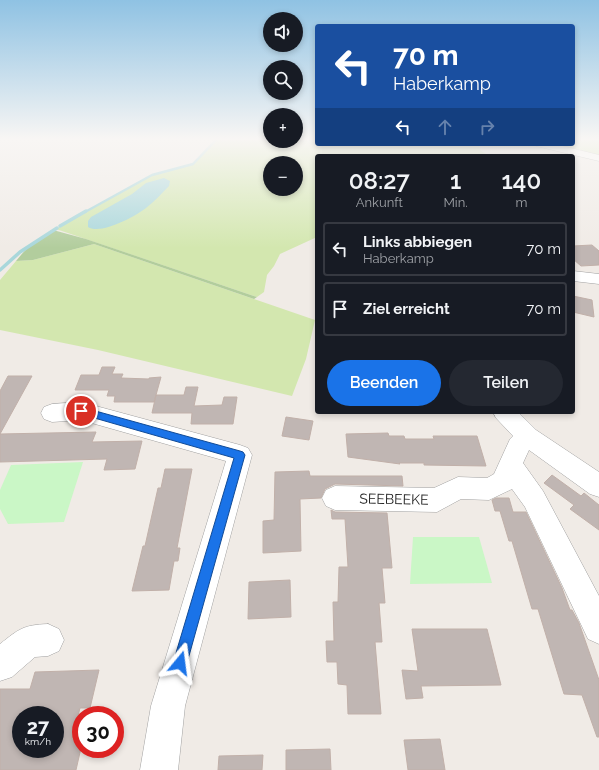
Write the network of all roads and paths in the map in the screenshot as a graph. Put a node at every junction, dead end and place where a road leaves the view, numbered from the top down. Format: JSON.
{"nodes":[{"id":1,"x":575,"y":276,"type":"edge"},
{"id":2,"x":599,"y":279,"type":"edge"},
{"id":3,"x":52,"y":413,"type":"dead end"},
{"id":4,"x":506,"y":414,"type":"edge"},
{"id":5,"x":528,"y":437,"type":"junction"},
{"id":6,"x":510,"y":465,"type":"junction"},
{"id":7,"x":599,"y":486,"type":"edge"},
{"id":8,"x":335,"y":498,"type":"dead end"},
{"id":9,"x":599,"y":628,"type":"edge"},
{"id":10,"x":48,"y":640,"type":"dead end"},
{"id":11,"x":0,"y":665,"type":"edge"},
{"id":12,"x":159,"y":770,"type":"edge"}],
"edges":[{"from":1,"to":2,"type":"street"},
{"from":3,"to":12,"type":"street"},
{"from":4,"to":5,"type":"street"},
{"from":5,"to":6,"type":"street","name":"SEEBEEKE"},
{"from":5,"to":7,"type":"street"},
{"from":6,"to":8,"type":"street","name":"SEEBEEKE"},
{"from":6,"to":9,"type":"street"},
{"from":10,"to":11,"type":"street"}]}
